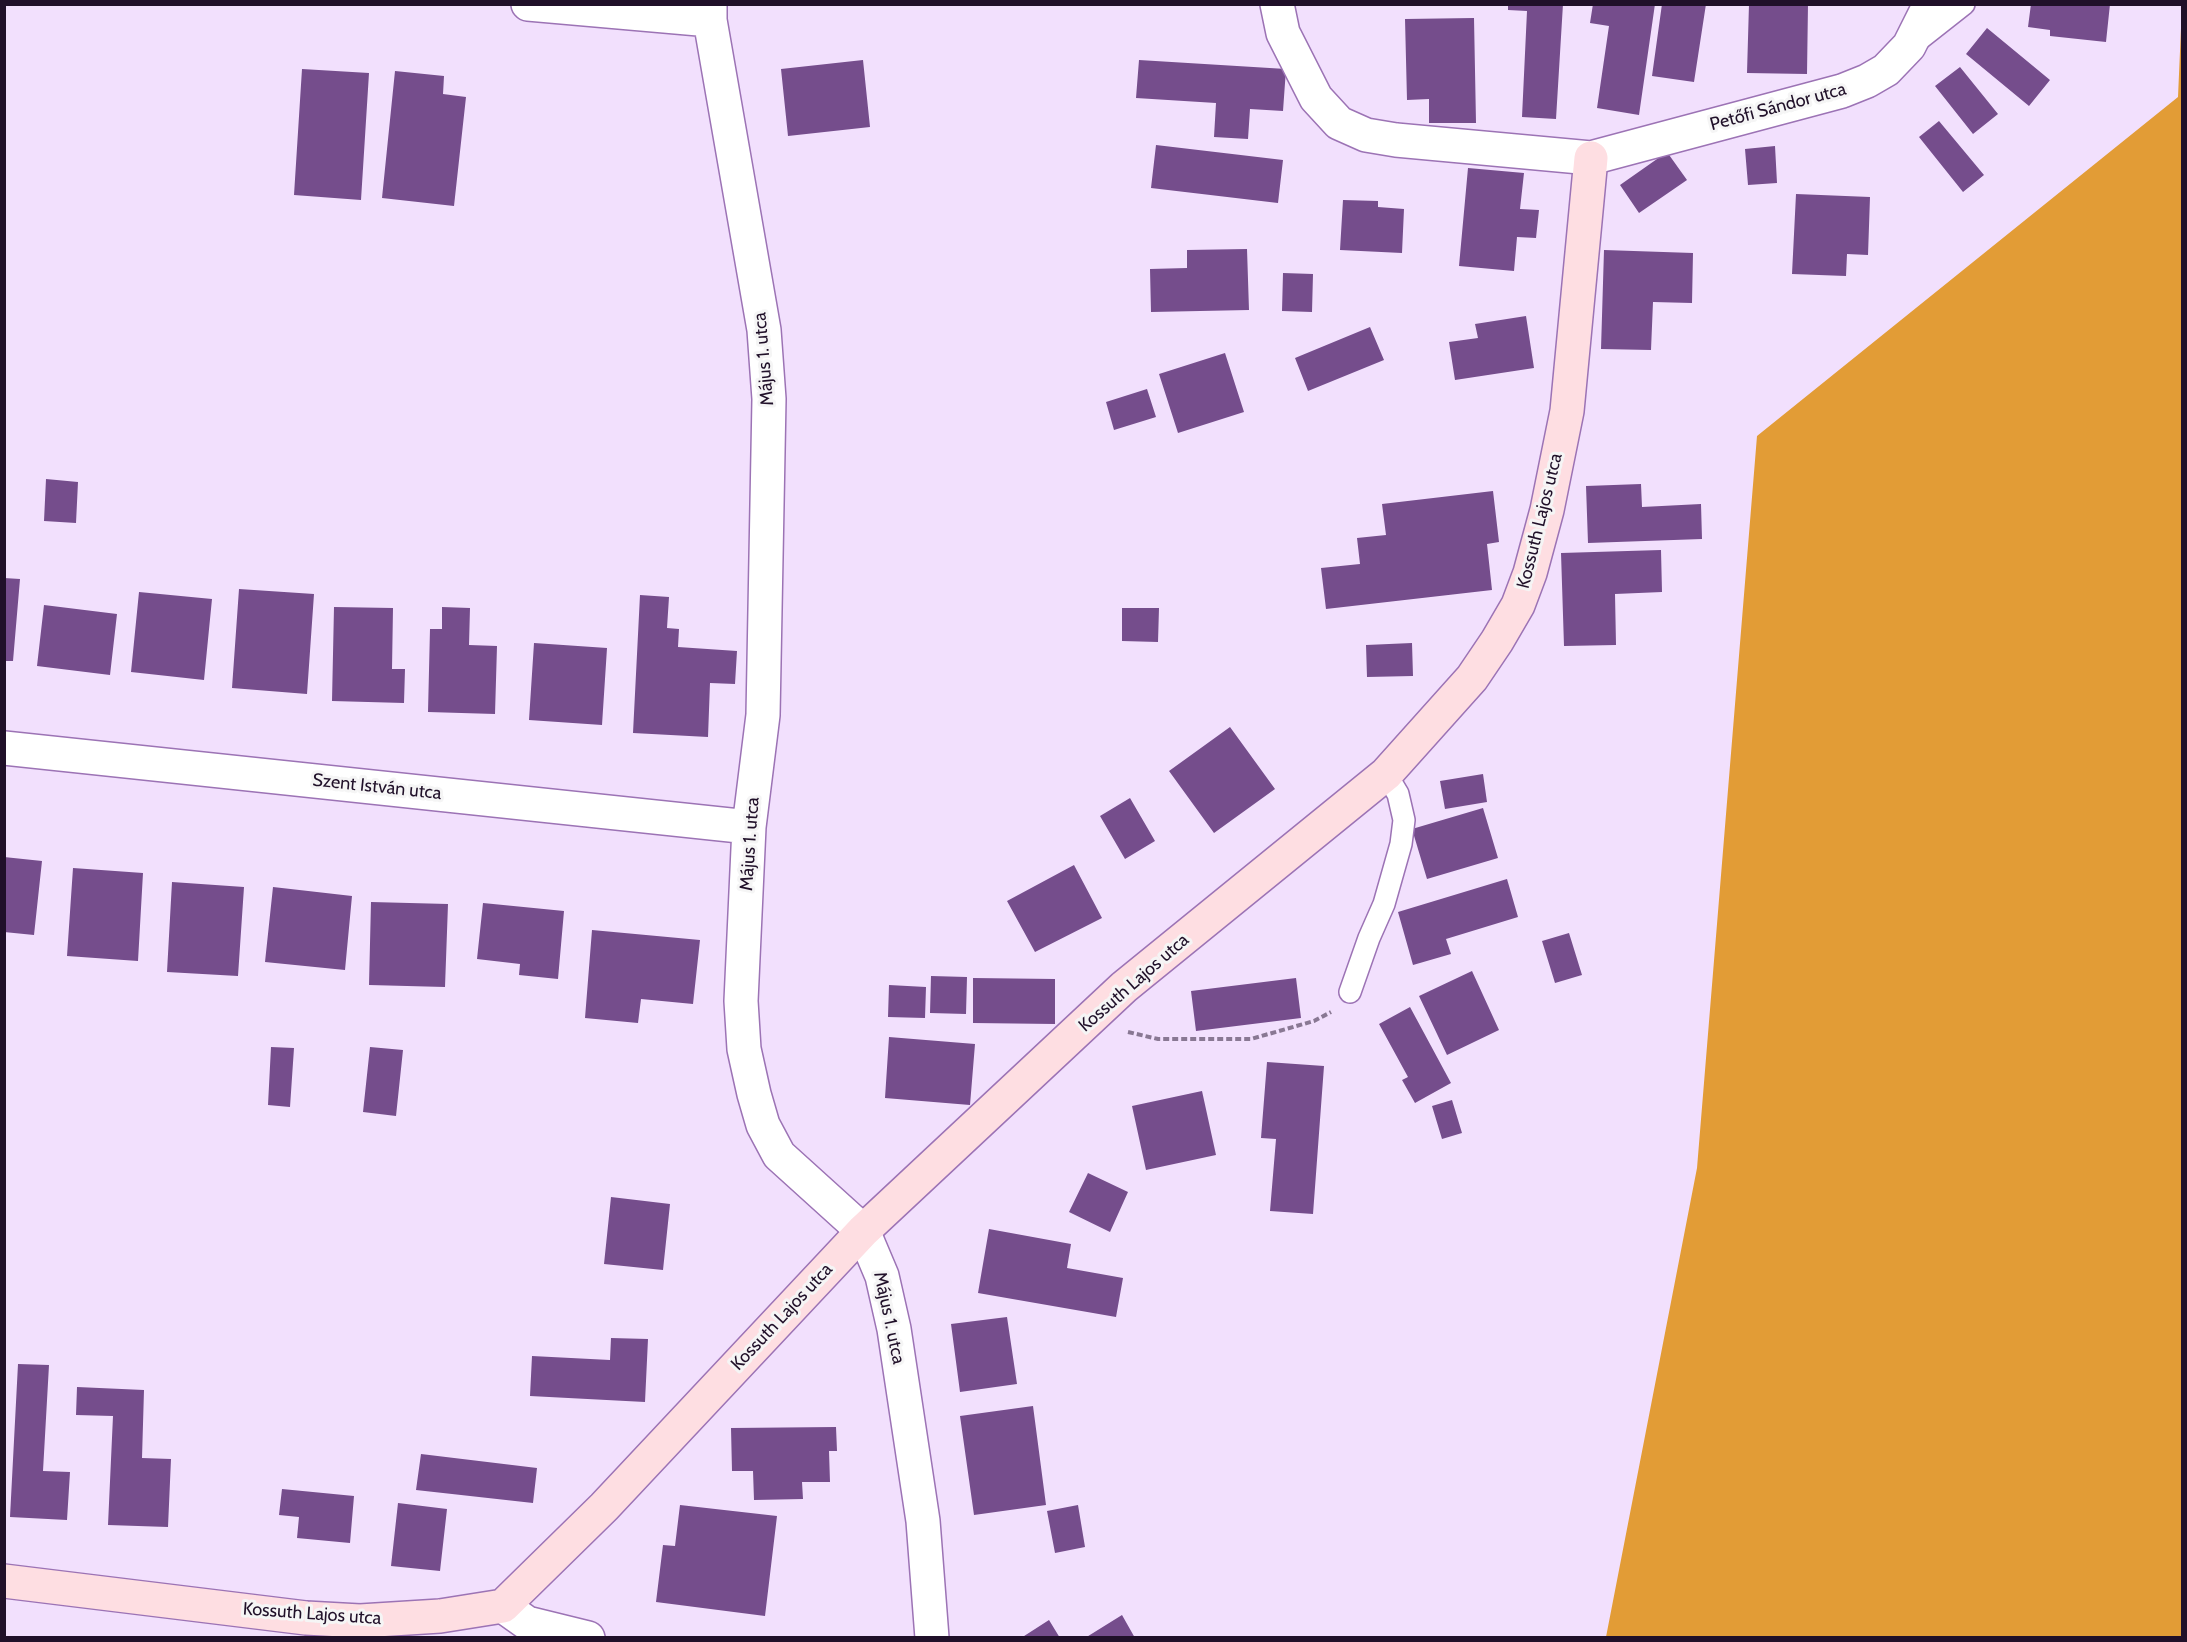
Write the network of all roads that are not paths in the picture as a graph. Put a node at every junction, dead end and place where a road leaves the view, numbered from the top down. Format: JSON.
{"nodes":[{"id":1,"x":528,"y":4,"type":"edge"},
{"id":2,"x":1276,"y":4,"type":"edge"},
{"id":3,"x":1930,"y":4,"type":"edge"},
{"id":4,"x":1964,"y":4,"type":"edge"},
{"id":5,"x":710,"y":12,"type":"edge"},
{"id":6,"x":1909,"y":46,"type":"junction"},
{"id":7,"x":1591,"y":158,"type":"junction"},
{"id":8,"x":4,"y":748,"type":"edge"},
{"id":9,"x":1386,"y":774,"type":"junction"},
{"id":10,"x":749,"y":827,"type":"junction"},
{"id":11,"x":1350,"y":992,"type":"road end"},
{"id":12,"x":863,"y":1231,"type":"junction"},
{"id":13,"x":4,"y":1581,"type":"edge"},
{"id":14,"x":503,"y":1606,"type":"junction"},
{"id":15,"x":588,"y":1638,"type":"edge"},
{"id":16,"x":932,"y":1638,"type":"edge"}],
"edges":[{"from":1,"to":5,"type":"street"},
{"from":2,"to":7,"type":"street"},
{"from":3,"to":6,"type":"street","name":"Petőfi Sándor utca"},
{"from":4,"to":6,"type":"lane"},
{"from":5,"to":10,"type":"street","name":"Május 1. utca"},
{"from":6,"to":7,"type":"street","name":"Petőfi Sándor utca"},
{"from":7,"to":9,"type":"street","name":"Kossuth Lajos utca"},
{"from":8,"to":10,"type":"street","name":"Szent István utca"},
{"from":9,"to":11,"type":"lane"},
{"from":9,"to":12,"type":"street","name":"Kossuth Lajos utca"},
{"from":10,"to":12,"type":"street","name":"Május 1. utca"},
{"from":12,"to":14,"type":"street","name":"Kossuth Lajos utca"},
{"from":12,"to":16,"type":"street","name":"Május 1. utca"},
{"from":13,"to":14,"type":"street","name":"Kossuth Lajos utca"},
{"from":14,"to":15,"type":"street"}]}
